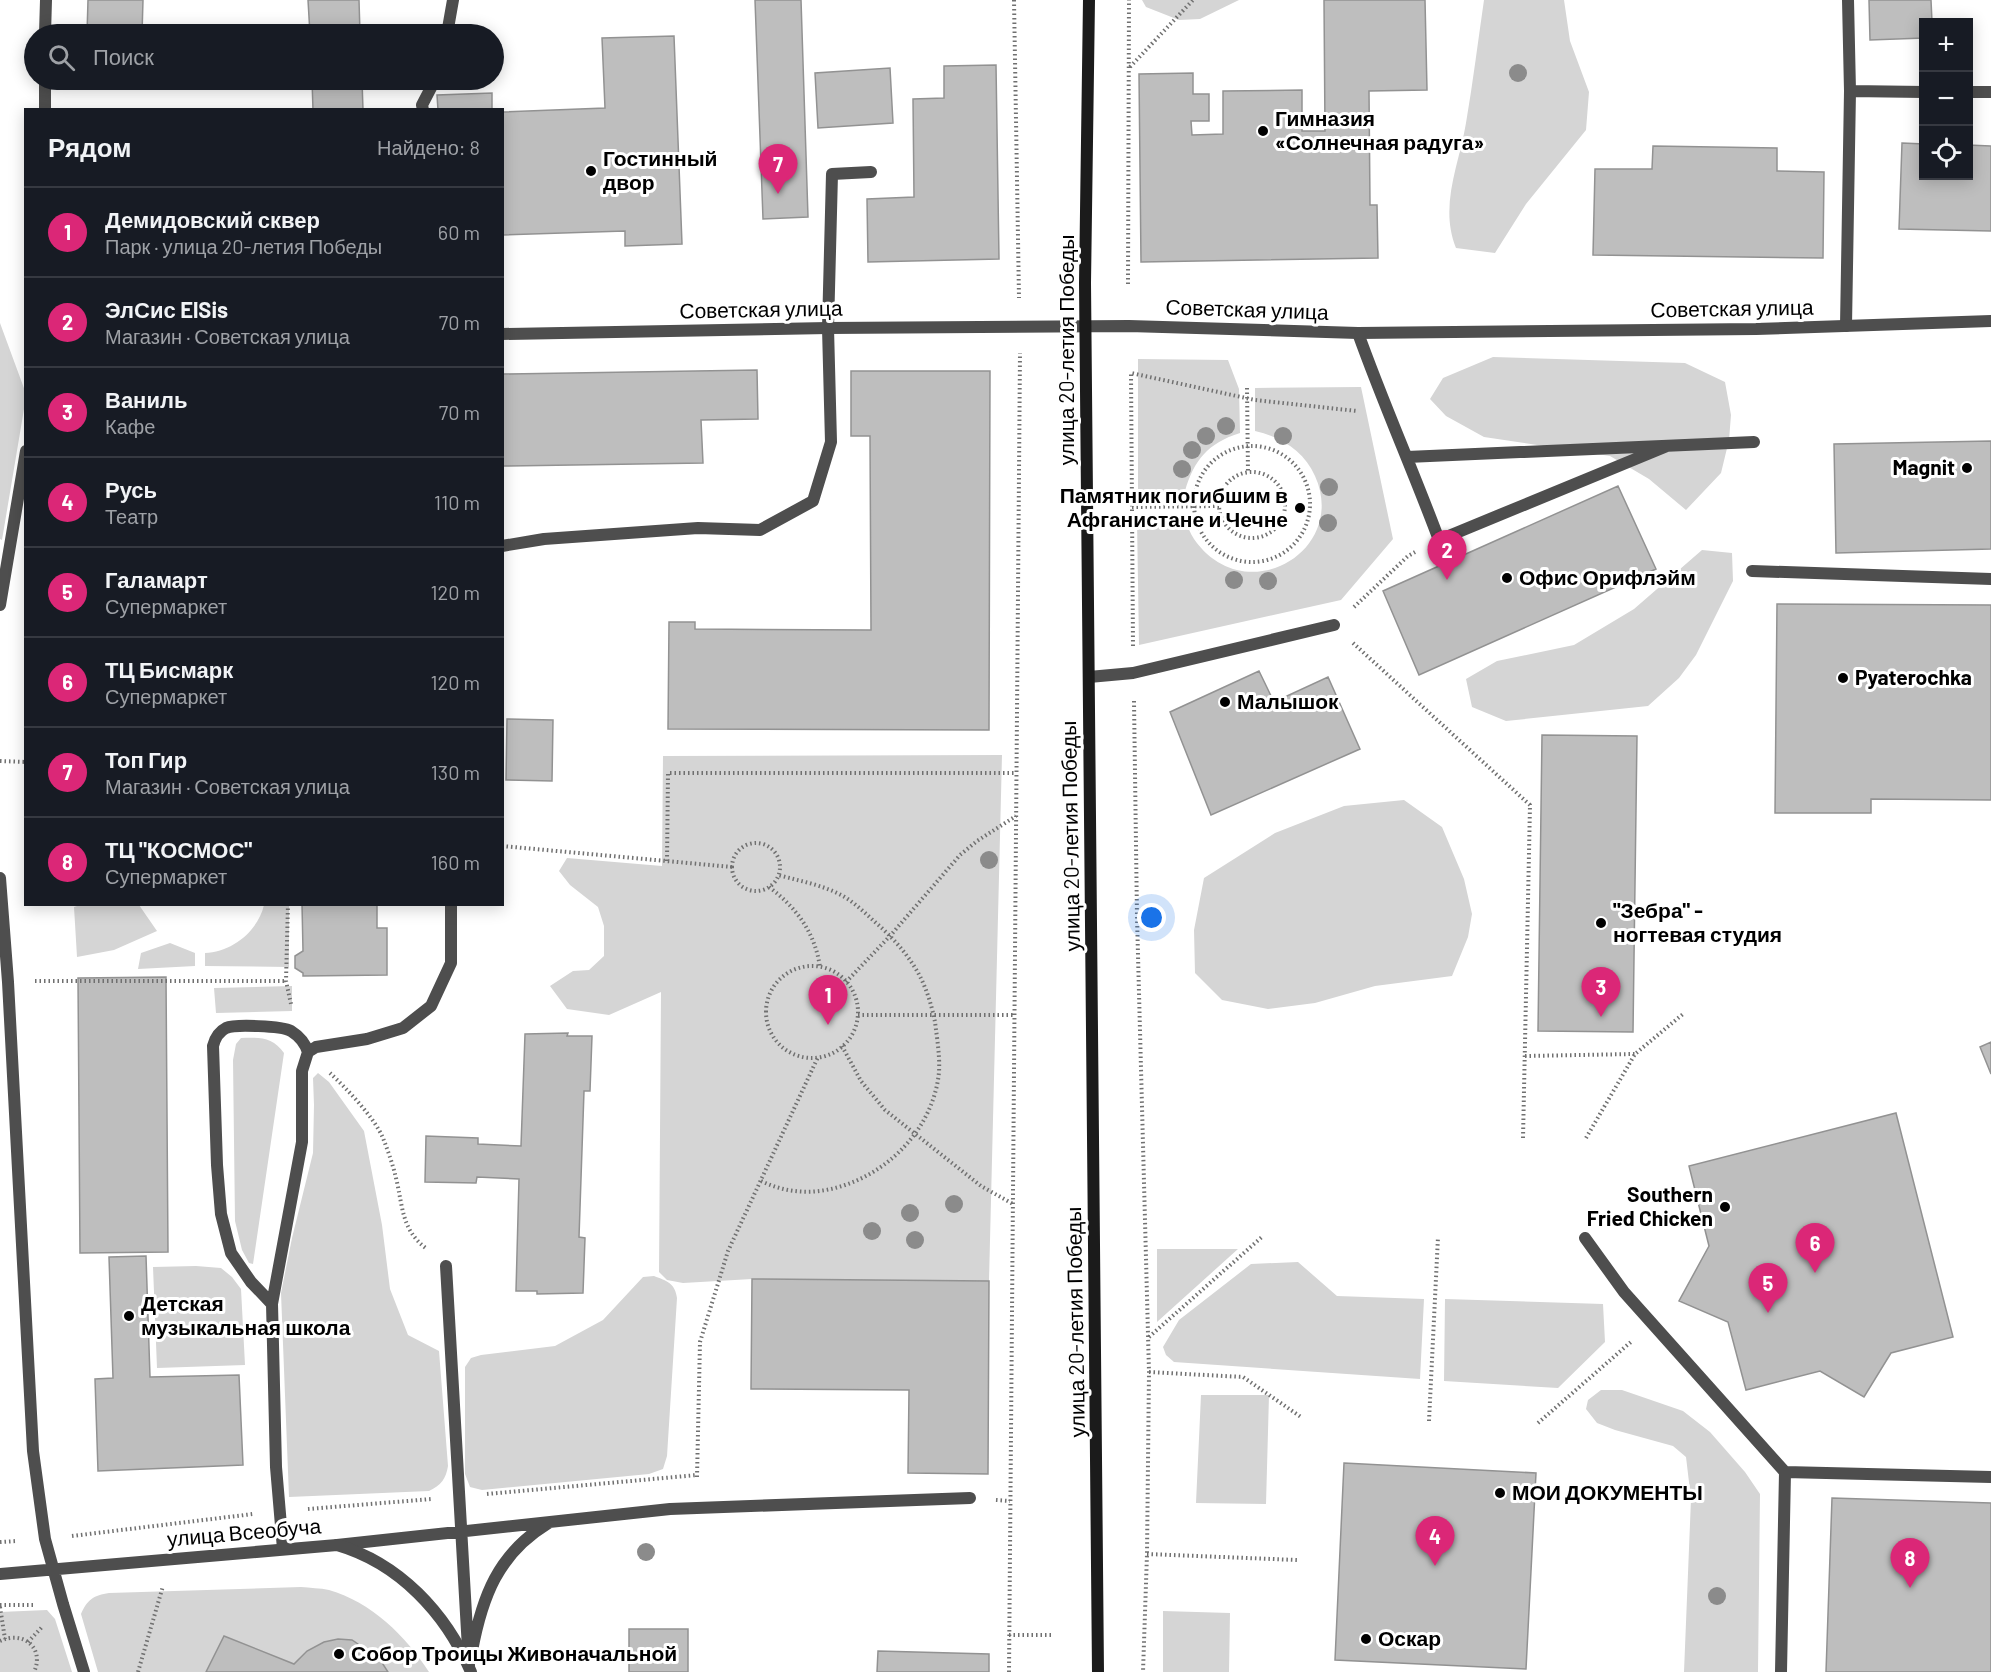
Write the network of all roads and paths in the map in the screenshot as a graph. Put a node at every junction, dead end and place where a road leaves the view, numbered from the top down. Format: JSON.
{"nodes":[{"id":1,"x":45,"y":0,"type":"edge"},
{"id":2,"x":453,"y":0,"type":"edge"},
{"id":3,"x":1014,"y":0,"type":"edge"},
{"id":4,"x":1089,"y":0,"type":"edge"},
{"id":5,"x":1129,"y":0,"type":"edge"},
{"id":6,"x":1193,"y":0,"type":"edge"},
{"id":7,"x":1848,"y":0,"type":"edge"},
{"id":8,"x":45,"y":24,"type":"edge"},
{"id":9,"x":449,"y":24,"type":"edge"},
{"id":10,"x":1129,"y":68,"type":"junction"},
{"id":11,"x":45,"y":90,"type":"edge"},
{"id":12,"x":430,"y":90,"type":"edge"},
{"id":13,"x":1850,"y":91,"type":"junction"},
{"id":14,"x":1919,"y":92,"type":"edge"},
{"id":15,"x":1973,"y":92,"type":"edge"},
{"id":16,"x":1991,"y":92,"type":"edge"},
{"id":17,"x":45,"y":108,"type":"edge"},
{"id":18,"x":423,"y":108,"type":"edge"},
{"id":19,"x":871,"y":172,"type":"dead end"},
{"id":20,"x":1128,"y":284,"type":"dead end"},
{"id":21,"x":1020,"y":305,"type":"dead end"},
{"id":22,"x":1991,"y":321,"type":"edge"},
{"id":23,"x":1086,"y":327,"type":"junction"},
{"id":24,"x":1846,"y":327,"type":"junction"},
{"id":25,"x":828,"y":328,"type":"junction"},
{"id":26,"x":1358,"y":333,"type":"junction"},
{"id":27,"x":504,"y":334,"type":"edge"},
{"id":28,"x":1020,"y":348,"type":"dead end"},
{"id":29,"x":1247,"y":388,"type":"dead end"},
{"id":30,"x":1248,"y":398,"type":"junction"},
{"id":31,"x":1388,"y":414,"type":"junction"},
{"id":32,"x":1754,"y":442,"type":"dead end"},
{"id":33,"x":1248,"y":445,"type":"junction"},
{"id":34,"x":1666,"y":446,"type":"junction"},
{"id":35,"x":1407,"y":457,"type":"junction"},
{"id":36,"x":24,"y":460,"type":"edge"},
{"id":37,"x":1248,"y":473,"type":"junction"},
{"id":38,"x":1219,"y":506,"type":"junction"},
{"id":39,"x":1132,"y":507,"type":"junction"},
{"id":40,"x":1193,"y":507,"type":"junction"},
{"id":41,"x":1439,"y":540,"type":"junction"},
{"id":42,"x":504,"y":546,"type":"edge"},
{"id":43,"x":4,"y":552,"type":"edge"},
{"id":44,"x":1752,"y":571,"type":"dead end"},
{"id":45,"x":1991,"y":579,"type":"edge"},
{"id":46,"x":0,"y":605,"type":"edge"},
{"id":47,"x":1334,"y":625,"type":"junction"},
{"id":48,"x":1133,"y":674,"type":"junction"},
{"id":49,"x":1089,"y":676,"type":"junction"},
{"id":50,"x":0,"y":761,"type":"edge"},
{"id":51,"x":24,"y":762,"type":"edge"},
{"id":52,"x":1016,"y":773,"type":"junction"},
{"id":53,"x":1016,"y":816,"type":"junction"},
{"id":54,"x":504,"y":846,"type":"edge"},
{"id":55,"x":667,"y":861,"type":"junction"},
{"id":56,"x":732,"y":867,"type":"junction"},
{"id":57,"x":778,"y":875,"type":"junction"},
{"id":58,"x":0,"y":878,"type":"edge"},
{"id":59,"x":769,"y":887,"type":"junction"},
{"id":60,"x":288,"y":906,"type":"edge"},
{"id":61,"x":452,"y":906,"type":"edge"},
{"id":62,"x":890,"y":936,"type":"junction"},
{"id":63,"x":820,"y":967,"type":"junction"},
{"id":64,"x":36,"y":981,"type":"dead end"},
{"id":65,"x":286,"y":981,"type":"junction"},
{"id":66,"x":846,"y":982,"type":"junction"},
{"id":67,"x":1683,"y":1014,"type":"dead end"},
{"id":68,"x":858,"y":1015,"type":"junction"},
{"id":69,"x":933,"y":1015,"type":"junction"},
{"id":70,"x":1014,"y":1015,"type":"junction"},
{"id":71,"x":298,"y":1037,"type":"junction"},
{"id":72,"x":842,"y":1046,"type":"junction"},
{"id":73,"x":308,"y":1052,"type":"junction"},
{"id":74,"x":1635,"y":1054,"type":"junction"},
{"id":75,"x":1525,"y":1056,"type":"junction"},
{"id":76,"x":818,"y":1057,"type":"junction"},
{"id":77,"x":914,"y":1134,"type":"junction"},
{"id":78,"x":1523,"y":1138,"type":"dead end"},
{"id":79,"x":1586,"y":1138,"type":"dead end"},
{"id":80,"x":761,"y":1181,"type":"junction"},
{"id":81,"x":1013,"y":1204,"type":"junction"},
{"id":82,"x":1263,"y":1236,"type":"dead end"},
{"id":83,"x":1438,"y":1237,"type":"dead end"},
{"id":84,"x":1584,"y":1238,"type":"dead end"},
{"id":85,"x":446,"y":1266,"type":"joint"},
{"id":86,"x":272,"y":1304,"type":"junction"},
{"id":87,"x":1148,"y":1337,"type":"junction"},
{"id":88,"x":1611,"y":1357,"type":"dead end"},
{"id":89,"x":1149,"y":1372,"type":"junction"},
{"id":90,"x":1301,"y":1417,"type":"dead end"},
{"id":91,"x":1429,"y":1421,"type":"dead end"},
{"id":92,"x":1538,"y":1424,"type":"dead end"},
{"id":93,"x":1785,"y":1472,"type":"junction"},
{"id":94,"x":697,"y":1475,"type":"junction"},
{"id":95,"x":1991,"y":1477,"type":"edge"},
{"id":96,"x":459,"y":1497,"type":"junction"},
{"id":97,"x":970,"y":1498,"type":"dead end"},
{"id":98,"x":696,"y":1508,"type":"junction"},
{"id":99,"x":280,"y":1511,"type":"junction"},
{"id":100,"x":552,"y":1522,"type":"junction"},
{"id":101,"x":461,"y":1532,"type":"junction"},
{"id":102,"x":45,"y":1539,"type":"junction"},
{"id":103,"x":0,"y":1542,"type":"edge"},
{"id":104,"x":337,"y":1545,"type":"junction"},
{"id":105,"x":283,"y":1549,"type":"junction"},
{"id":106,"x":1147,"y":1554,"type":"junction"},
{"id":107,"x":170,"y":1559,"type":"junction"},
{"id":108,"x":1297,"y":1560,"type":"dead end"},
{"id":109,"x":54,"y":1570,"type":"junction"},
{"id":110,"x":0,"y":1574,"type":"edge"},
{"id":111,"x":63,"y":1604,"type":"junction"},
{"id":112,"x":0,"y":1606,"type":"edge"},
{"id":113,"x":1009,"y":1635,"type":"junction"},
{"id":114,"x":1051,"y":1635,"type":"dead end"},
{"id":115,"x":5,"y":1639,"type":"junction"},
{"id":116,"x":0,"y":1641,"type":"edge"},
{"id":117,"x":470,"y":1670,"type":"edge"},
{"id":118,"x":34,"y":1672,"type":"edge"},
{"id":119,"x":84,"y":1672,"type":"edge"},
{"id":120,"x":138,"y":1672,"type":"edge"},
{"id":121,"x":1009,"y":1672,"type":"edge"},
{"id":122,"x":1098,"y":1672,"type":"edge"},
{"id":123,"x":1143,"y":1672,"type":"edge"},
{"id":124,"x":1781,"y":1672,"type":"edge"}],
"edges":[{"from":1,"to":8,"type":"street"},
{"from":2,"to":9,"type":"street"},
{"from":3,"to":21,"type":"path"},
{"from":4,"to":23,"type":"street","name":"улица 20-летия Победы"},
{"from":5,"to":10,"type":"path"},
{"from":6,"to":10,"type":"path"},
{"from":7,"to":13,"type":"street"},
{"from":10,"to":20,"type":"path"},
{"from":11,"to":17,"type":"street"},
{"from":12,"to":18,"type":"street"},
{"from":13,"to":14,"type":"street"},
{"from":13,"to":24,"type":"street"},
{"from":15,"to":16,"type":"street"},
{"from":19,"to":25,"type":"street"},
{"from":22,"to":24,"type":"street","name":"Советская улица"},
{"from":23,"to":25,"type":"street","name":"Советская улица"},
{"from":23,"to":26,"type":"street","name":"Советская улица"},
{"from":23,"to":49,"type":"street","name":"улица 20-летия Победы"},
{"from":24,"to":26,"type":"street","name":"Советская улица"},
{"from":25,"to":27,"type":"street","name":"Советская улица"},
{"from":25,"to":42,"type":"street"},
{"from":26,"to":31,"type":"street"},
{"from":28,"to":52,"type":"path"},
{"from":29,"to":30,"type":"path"},
{"from":30,"to":31,"type":"path"},
{"from":30,"to":33,"type":"path"},
{"from":30,"to":39,"type":"path"},
{"from":31,"to":35,"type":"street"},
{"from":32,"to":34,"type":"street"},
{"from":33,"to":37,"type":"path"},
{"from":33,"to":40,"type":"path"},
{"from":33,"to":40,"type":"path"},
{"from":34,"to":35,"type":"street"},
{"from":34,"to":41,"type":"street"},
{"from":35,"to":41,"type":"street"},
{"from":36,"to":43,"type":"street"},
{"from":37,"to":38,"type":"path"},
{"from":37,"to":38,"type":"path"},
{"from":38,"to":40,"type":"path"},
{"from":39,"to":40,"type":"path"},
{"from":39,"to":48,"type":"path"},
{"from":41,"to":47,"type":"path"},
{"from":43,"to":46,"type":"street"},
{"from":44,"to":45,"type":"street"},
{"from":47,"to":48,"type":"street"},
{"from":47,"to":75,"type":"path"},
{"from":48,"to":49,"type":"street"},
{"from":48,"to":87,"type":"path"},
{"from":49,"to":122,"type":"street","name":"улица 20-летия Победы"},
{"from":50,"to":51,"type":"path"},
{"from":52,"to":53,"type":"path"},
{"from":52,"to":55,"type":"path"},
{"from":53,"to":62,"type":"path"},
{"from":53,"to":70,"type":"path"},
{"from":54,"to":55,"type":"path"},
{"from":55,"to":56,"type":"path"},
{"from":56,"to":57,"type":"path"},
{"from":56,"to":59,"type":"path"},
{"from":57,"to":59,"type":"path"},
{"from":57,"to":62,"type":"path"},
{"from":58,"to":102,"type":"street"},
{"from":59,"to":63,"type":"path"},
{"from":60,"to":65,"type":"path"},
{"from":61,"to":73,"type":"street"},
{"from":62,"to":66,"type":"path"},
{"from":62,"to":69,"type":"path"},
{"from":63,"to":66,"type":"path"},
{"from":63,"to":76,"type":"path"},
{"from":64,"to":65,"type":"path"},
{"from":65,"to":71,"type":"path"},
{"from":66,"to":68,"type":"path"},
{"from":67,"to":74,"type":"path"},
{"from":68,"to":69,"type":"path"},
{"from":68,"to":72,"type":"path"},
{"from":69,"to":70,"type":"path"},
{"from":69,"to":77,"type":"path"},
{"from":70,"to":81,"type":"path"},
{"from":71,"to":73,"type":"street"},
{"from":71,"to":86,"type":"street"},
{"from":72,"to":76,"type":"path"},
{"from":72,"to":77,"type":"path"},
{"from":73,"to":85,"type":"path"},
{"from":73,"to":86,"type":"street"},
{"from":74,"to":75,"type":"path"},
{"from":74,"to":79,"type":"path"},
{"from":75,"to":78,"type":"path"},
{"from":76,"to":80,"type":"path"},
{"from":77,"to":80,"type":"path"},
{"from":77,"to":81,"type":"path"},
{"from":80,"to":94,"type":"path"},
{"from":81,"to":113,"type":"path"},
{"from":82,"to":87,"type":"path"},
{"from":83,"to":91,"type":"path"},
{"from":84,"to":93,"type":"street"},
{"from":85,"to":96,"type":"street"},
{"from":86,"to":99,"type":"street"},
{"from":87,"to":89,"type":"path"},
{"from":88,"to":92,"type":"path"},
{"from":89,"to":90,"type":"path"},
{"from":89,"to":106,"type":"path"},
{"from":93,"to":95,"type":"street"},
{"from":93,"to":124,"type":"street"},
{"from":94,"to":96,"type":"path"},
{"from":94,"to":98,"type":"path"},
{"from":96,"to":99,"type":"path"},
{"from":96,"to":101,"type":"street"},
{"from":97,"to":98,"type":"street"},
{"from":98,"to":100,"type":"street"},
{"from":99,"to":102,"type":"path"},
{"from":99,"to":105,"type":"street"},
{"from":100,"to":101,"type":"street"},
{"from":100,"to":117,"type":"street"},
{"from":101,"to":104,"type":"street"},
{"from":101,"to":117,"type":"street"},
{"from":102,"to":103,"type":"path"},
{"from":102,"to":109,"type":"street"},
{"from":104,"to":105,"type":"street","name":"улица Всеобуча"},
{"from":104,"to":117,"type":"street","name":"улица Всеобуча"},
{"from":105,"to":107,"type":"street","name":"улица Всеобуча"},
{"from":106,"to":108,"type":"path"},
{"from":106,"to":123,"type":"path"},
{"from":107,"to":109,"type":"street","name":"улица Всеобуча"},
{"from":107,"to":120,"type":"path"},
{"from":109,"to":110,"type":"street","name":"улица Всеобуча"},
{"from":109,"to":111,"type":"street"},
{"from":111,"to":112,"type":"path"},
{"from":111,"to":119,"type":"street"},
{"from":112,"to":115,"type":"path"},
{"from":113,"to":114,"type":"path"},
{"from":113,"to":121,"type":"path"},
{"from":115,"to":116,"type":"path"},
{"from":115,"to":118,"type":"path"}]}
